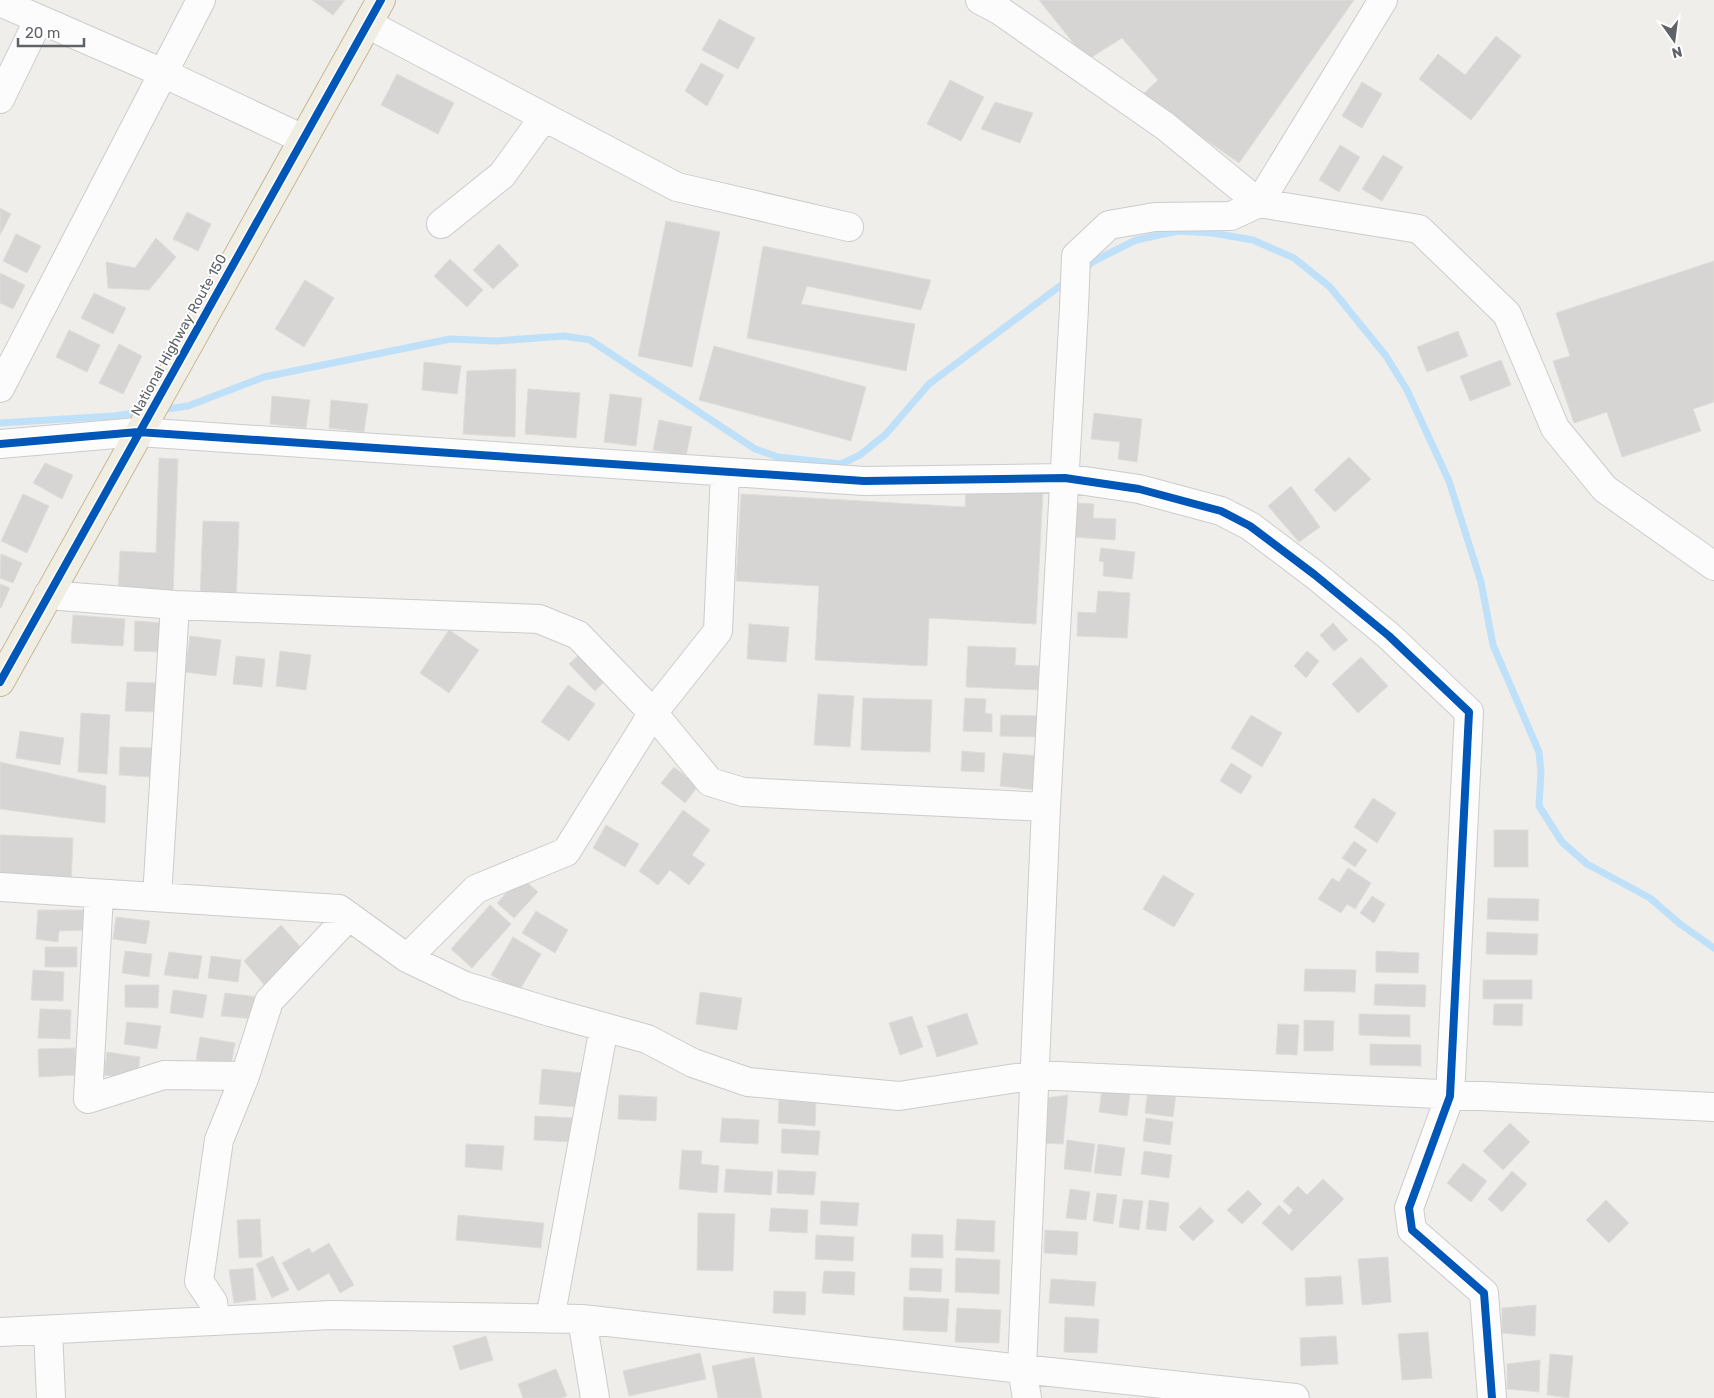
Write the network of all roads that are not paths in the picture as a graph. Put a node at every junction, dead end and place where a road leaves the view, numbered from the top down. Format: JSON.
{"nodes":[{"id":1,"x":200,"y":0,"type":"edge"},
{"id":2,"x":381,"y":0,"type":"edge"},
{"id":3,"x":980,"y":0,"type":"edge"},
{"id":4,"x":1383,"y":0,"type":"edge"},
{"id":5,"x":0,"y":2,"type":"edge"},
{"id":6,"x":39,"y":19,"type":"junction"},
{"id":7,"x":368,"y":24,"type":"junction"},
{"id":8,"x":163,"y":73,"type":"junction"},
{"id":9,"x":0,"y":99,"type":"edge"},
{"id":10,"x":544,"y":117,"type":"junction"},
{"id":11,"x":303,"y":139,"type":"junction"},
{"id":12,"x":1258,"y":203,"type":"junction"},
{"id":13,"x":440,"y":224,"type":"dead end"},
{"id":14,"x":849,"y":227,"type":"dead end"},
{"id":15,"x":0,"y":388,"type":"edge"},
{"id":16,"x":138,"y":432,"type":"junction"},
{"id":17,"x":0,"y":444,"type":"edge"},
{"id":18,"x":725,"y":472,"type":"junction"},
{"id":19,"x":1065,"y":478,"type":"junction"},
{"id":20,"x":1714,"y":566,"type":"edge"},
{"id":21,"x":48,"y":595,"type":"junction"},
{"id":22,"x":175,"y":605,"type":"junction"},
{"id":23,"x":0,"y":682,"type":"edge"},
{"id":24,"x":653,"y":713,"type":"junction"},
{"id":25,"x":1046,"y":807,"type":"junction"},
{"id":26,"x":0,"y":887,"type":"edge"},
{"id":27,"x":99,"y":894,"type":"junction"},
{"id":28,"x":157,"y":897,"type":"junction"},
{"id":29,"x":349,"y":916,"type":"junction"},
{"id":30,"x":407,"y":958,"type":"junction"},
{"id":31,"x":604,"y":1026,"type":"junction"},
{"id":32,"x":1036,"y":1075,"type":"junction"},
{"id":33,"x":245,"y":1076,"type":"junction"},
{"id":34,"x":1450,"y":1096,"type":"junction"},
{"id":35,"x":1714,"y":1107,"type":"edge"},
{"id":36,"x":550,"y":1318,"type":"junction"},
{"id":37,"x":582,"y":1319,"type":"junction"},
{"id":38,"x":216,"y":1321,"type":"junction"},
{"id":39,"x":48,"y":1330,"type":"junction"},
{"id":40,"x":0,"y":1332,"type":"edge"},
{"id":41,"x":1022,"y":1369,"type":"junction"},
{"id":42,"x":51,"y":1398,"type":"edge"},
{"id":43,"x":595,"y":1398,"type":"edge"},
{"id":44,"x":1027,"y":1398,"type":"edge"},
{"id":45,"x":1295,"y":1398,"type":"edge"},
{"id":46,"x":1492,"y":1398,"type":"edge"}],
"edges":[{"from":1,"to":8,"type":"street"},
{"from":2,"to":7,"type":"highway","name":"National Highway Route 150"},
{"from":3,"to":12,"type":"street"},
{"from":4,"to":12,"type":"street"},
{"from":5,"to":6,"type":"street"},
{"from":6,"to":8,"type":"street"},
{"from":6,"to":9,"type":"street"},
{"from":7,"to":10,"type":"street"},
{"from":7,"to":11,"type":"highway","name":"National Highway Route 150"},
{"from":8,"to":11,"type":"street"},
{"from":8,"to":15,"type":"street"},
{"from":10,"to":13,"type":"street"},
{"from":10,"to":14,"type":"street"},
{"from":11,"to":16,"type":"highway","name":"National Highway Route 150"},
{"from":12,"to":19,"type":"street"},
{"from":12,"to":20,"type":"street"},
{"from":16,"to":17,"type":"street"},
{"from":16,"to":18,"type":"street"},
{"from":16,"to":21,"type":"highway","name":"National Highway Route 150"},
{"from":18,"to":19,"type":"street"},
{"from":18,"to":24,"type":"street"},
{"from":19,"to":25,"type":"street"},
{"from":19,"to":34,"type":"street"},
{"from":21,"to":22,"type":"street"},
{"from":21,"to":23,"type":"highway","name":"National Highway Route 150"},
{"from":22,"to":24,"type":"street"},
{"from":22,"to":28,"type":"street"},
{"from":24,"to":25,"type":"street"},
{"from":24,"to":30,"type":"street"},
{"from":25,"to":32,"type":"street"},
{"from":26,"to":27,"type":"street"},
{"from":27,"to":28,"type":"street"},
{"from":27,"to":33,"type":"street"},
{"from":28,"to":29,"type":"street"},
{"from":29,"to":30,"type":"street"},
{"from":29,"to":33,"type":"street"},
{"from":30,"to":31,"type":"street"},
{"from":31,"to":32,"type":"street"},
{"from":31,"to":36,"type":"street"},
{"from":32,"to":34,"type":"street"},
{"from":32,"to":41,"type":"street"},
{"from":33,"to":38,"type":"street"},
{"from":34,"to":35,"type":"street"},
{"from":34,"to":46,"type":"street"},
{"from":36,"to":37,"type":"street"},
{"from":36,"to":38,"type":"street"},
{"from":37,"to":41,"type":"street"},
{"from":37,"to":43,"type":"street"},
{"from":38,"to":39,"type":"street"},
{"from":39,"to":40,"type":"street"},
{"from":39,"to":42,"type":"street"},
{"from":41,"to":44,"type":"street"},
{"from":41,"to":45,"type":"street"}]}
